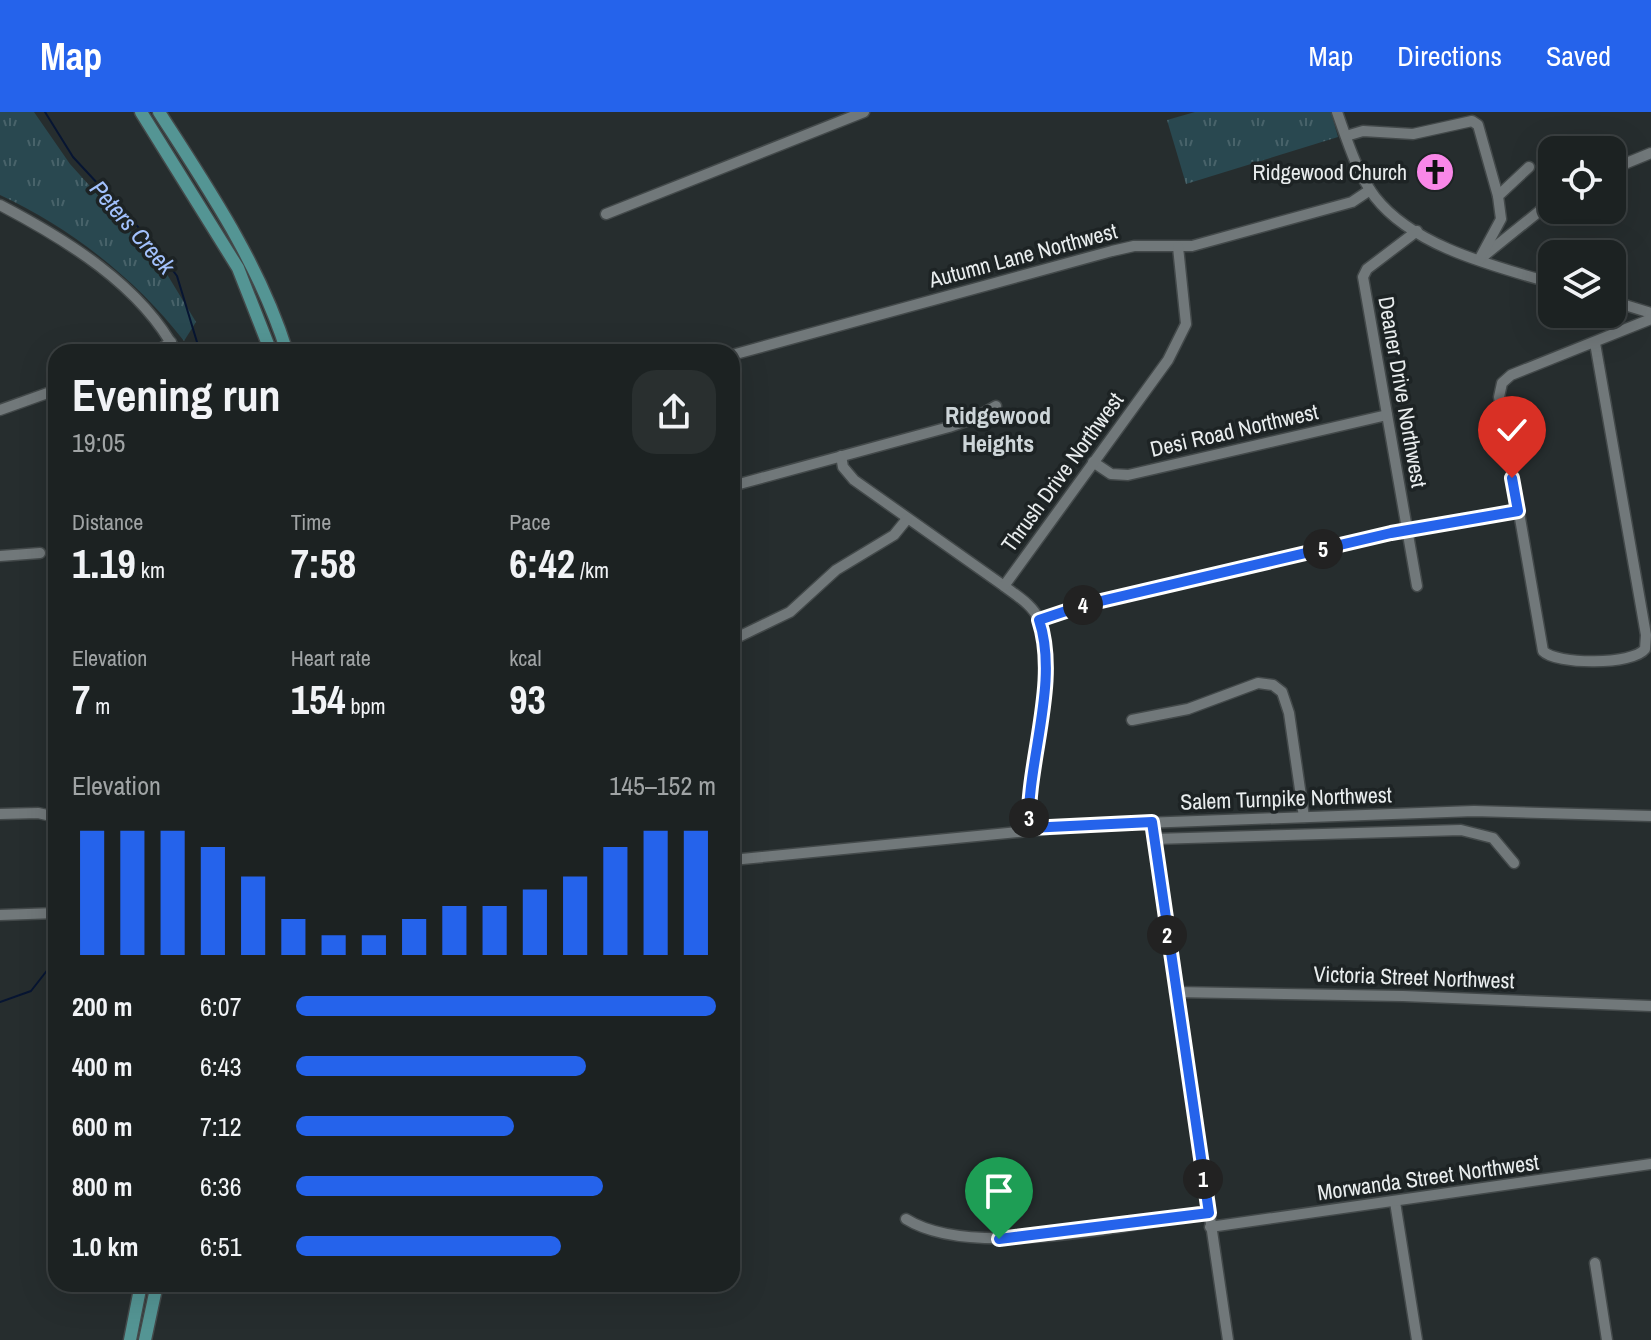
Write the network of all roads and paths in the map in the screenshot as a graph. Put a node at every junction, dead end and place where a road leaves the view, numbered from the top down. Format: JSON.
{"nodes":[{"id":1,"x":141,"y":112,"type":"edge"},
{"id":2,"x":159,"y":112,"type":"edge"},
{"id":3,"x":864,"y":112,"type":"edge"},
{"id":4,"x":1337,"y":112,"type":"edge"},
{"id":5,"x":1346,"y":136,"type":"junction"},
{"id":6,"x":1651,"y":153,"type":"edge"},
{"id":7,"x":1626,"y":163,"type":"edge"},
{"id":8,"x":1529,"y":167,"type":"dead end"},
{"id":9,"x":1370,"y":190,"type":"junction"},
{"id":10,"x":1498,"y":196,"type":"junction"},
{"id":11,"x":0,"y":205,"type":"edge"},
{"id":12,"x":1538,"y":212,"type":"edge"},
{"id":13,"x":606,"y":214,"type":"dead end"},
{"id":14,"x":1417,"y":231,"type":"junction"},
{"id":15,"x":1178,"y":247,"type":"junction"},
{"id":16,"x":1479,"y":260,"type":"junction"},
{"id":17,"x":1538,"y":279,"type":"edge"},
{"id":18,"x":1626,"y":306,"type":"edge"},
{"id":19,"x":1651,"y":316,"type":"edge"},
{"id":20,"x":1595,"y":343,"type":"junction"},
{"id":21,"x":172,"y":344,"type":"edge"},
{"id":22,"x":268,"y":344,"type":"edge"},
{"id":23,"x":284,"y":344,"type":"edge"},
{"id":24,"x":740,"y":353,"type":"edge"},
{"id":25,"x":48,"y":393,"type":"edge"},
{"id":26,"x":996,"y":406,"type":"dead end"},
{"id":27,"x":0,"y":410,"type":"edge"},
{"id":28,"x":1387,"y":415,"type":"junction"},
{"id":29,"x":841,"y":456,"type":"junction"},
{"id":30,"x":1093,"y":462,"type":"junction"},
{"id":31,"x":740,"y":484,"type":"edge"},
{"id":32,"x":1518,"y":511,"type":"junction"},
{"id":33,"x":907,"y":519,"type":"junction"},
{"id":34,"x":1407,"y":531,"type":"junction"},
{"id":35,"x":40,"y":553,"type":"dead end"},
{"id":36,"x":0,"y":556,"type":"edge"},
{"id":37,"x":1004,"y":586,"type":"junction"},
{"id":38,"x":1417,"y":586,"type":"dead end"},
{"id":39,"x":1039,"y":620,"type":"junction"},
{"id":40,"x":740,"y":636,"type":"edge"},
{"id":41,"x":1132,"y":720,"type":"dead end"},
{"id":42,"x":0,"y":814,"type":"edge"},
{"id":43,"x":48,"y":815,"type":"edge"},
{"id":44,"x":1651,"y":816,"type":"edge"},
{"id":45,"x":1304,"y":817,"type":"junction"},
{"id":46,"x":1152,"y":822,"type":"junction"},
{"id":47,"x":1029,"y":828,"type":"junction"},
{"id":48,"x":1154,"y":839,"type":"junction"},
{"id":49,"x":740,"y":859,"type":"edge"},
{"id":50,"x":1514,"y":863,"type":"dead end"},
{"id":51,"x":48,"y":913,"type":"edge"},
{"id":52,"x":0,"y":915,"type":"edge"},
{"id":53,"x":1175,"y":992,"type":"junction"},
{"id":54,"x":1651,"y":1006,"type":"edge"},
{"id":55,"x":1651,"y":1164,"type":"edge"},
{"id":56,"x":1395,"y":1202,"type":"junction"},
{"id":57,"x":1209,"y":1213,"type":"junction"},
{"id":58,"x":906,"y":1219,"type":"dead end"},
{"id":59,"x":1210,"y":1227,"type":"junction"},
{"id":60,"x":1595,"y":1263,"type":"dead end"},
{"id":61,"x":139,"y":1292,"type":"edge"},
{"id":62,"x":155,"y":1292,"type":"edge"},
{"id":63,"x":130,"y":1340,"type":"edge"},
{"id":64,"x":145,"y":1340,"type":"edge"},
{"id":65,"x":1228,"y":1340,"type":"edge"},
{"id":66,"x":1417,"y":1340,"type":"edge"},
{"id":67,"x":1607,"y":1340,"type":"edge"}],
"edges":[{"from":1,"to":22,"type":"main road"},
{"from":2,"to":23,"type":"main road"},
{"from":3,"to":13,"type":"street"},
{"from":4,"to":5,"type":"street"},
{"from":5,"to":9,"type":"street"},
{"from":5,"to":10,"type":"street"},
{"from":6,"to":7,"type":"street"},
{"from":8,"to":10,"type":"street"},
{"from":9,"to":14,"type":"street"},
{"from":9,"to":15,"type":"street","name":"Autumn Lane Northwest"},
{"from":10,"to":16,"type":"street"},
{"from":11,"to":21,"type":"street"},
{"from":12,"to":16,"type":"street"},
{"from":14,"to":16,"type":"street"},
{"from":14,"to":28,"type":"street","name":"Deaner Drive Northwest"},
{"from":15,"to":24,"type":"street","name":"Autumn Lane Northwest"},
{"from":15,"to":30,"type":"street","name":"Thrush Drive Northwest"},
{"from":16,"to":17,"type":"street"},
{"from":18,"to":19,"type":"street"},
{"from":19,"to":20,"type":"street"},
{"from":20,"to":32,"type":"street"},
{"from":20,"to":32,"type":"street"},
{"from":25,"to":27,"type":"street"},
{"from":26,"to":29,"type":"street"},
{"from":28,"to":30,"type":"street","name":"Desi Road Northwest"},
{"from":28,"to":34,"type":"street","name":"Deaner Drive Northwest"},
{"from":29,"to":31,"type":"street"},
{"from":29,"to":33,"type":"street"},
{"from":30,"to":37,"type":"street","name":"Thrush Drive Northwest"},
{"from":32,"to":34,"type":"street"},
{"from":33,"to":37,"type":"street"},
{"from":33,"to":40,"type":"street"},
{"from":34,"to":38,"type":"street","name":"Deaner Drive Northwest"},
{"from":34,"to":39,"type":"street"},
{"from":35,"to":36,"type":"street"},
{"from":37,"to":39,"type":"street"},
{"from":39,"to":47,"type":"street"},
{"from":41,"to":45,"type":"street"},
{"from":42,"to":43,"type":"street"},
{"from":44,"to":45,"type":"street","name":"Salem Turnpike Northwest"},
{"from":45,"to":46,"type":"street","name":"Salem Turnpike Northwest"},
{"from":46,"to":47,"type":"street","name":"Salem Turnpike Northwest"},
{"from":46,"to":48,"type":"street"},
{"from":47,"to":49,"type":"street","name":"Salem Turnpike Northwest"},
{"from":48,"to":50,"type":"street"},
{"from":48,"to":53,"type":"street"},
{"from":51,"to":52,"type":"street"},
{"from":53,"to":54,"type":"street","name":"Victoria Street Northwest"},
{"from":53,"to":57,"type":"street"},
{"from":55,"to":56,"type":"street","name":"Morwanda Street Northwest"},
{"from":56,"to":59,"type":"street","name":"Morwanda Street Northwest"},
{"from":56,"to":66,"type":"street"},
{"from":57,"to":58,"type":"street"},
{"from":57,"to":59,"type":"street"},
{"from":59,"to":65,"type":"street"},
{"from":60,"to":67,"type":"street"},
{"from":61,"to":63,"type":"main road"},
{"from":62,"to":64,"type":"main road"}]}
